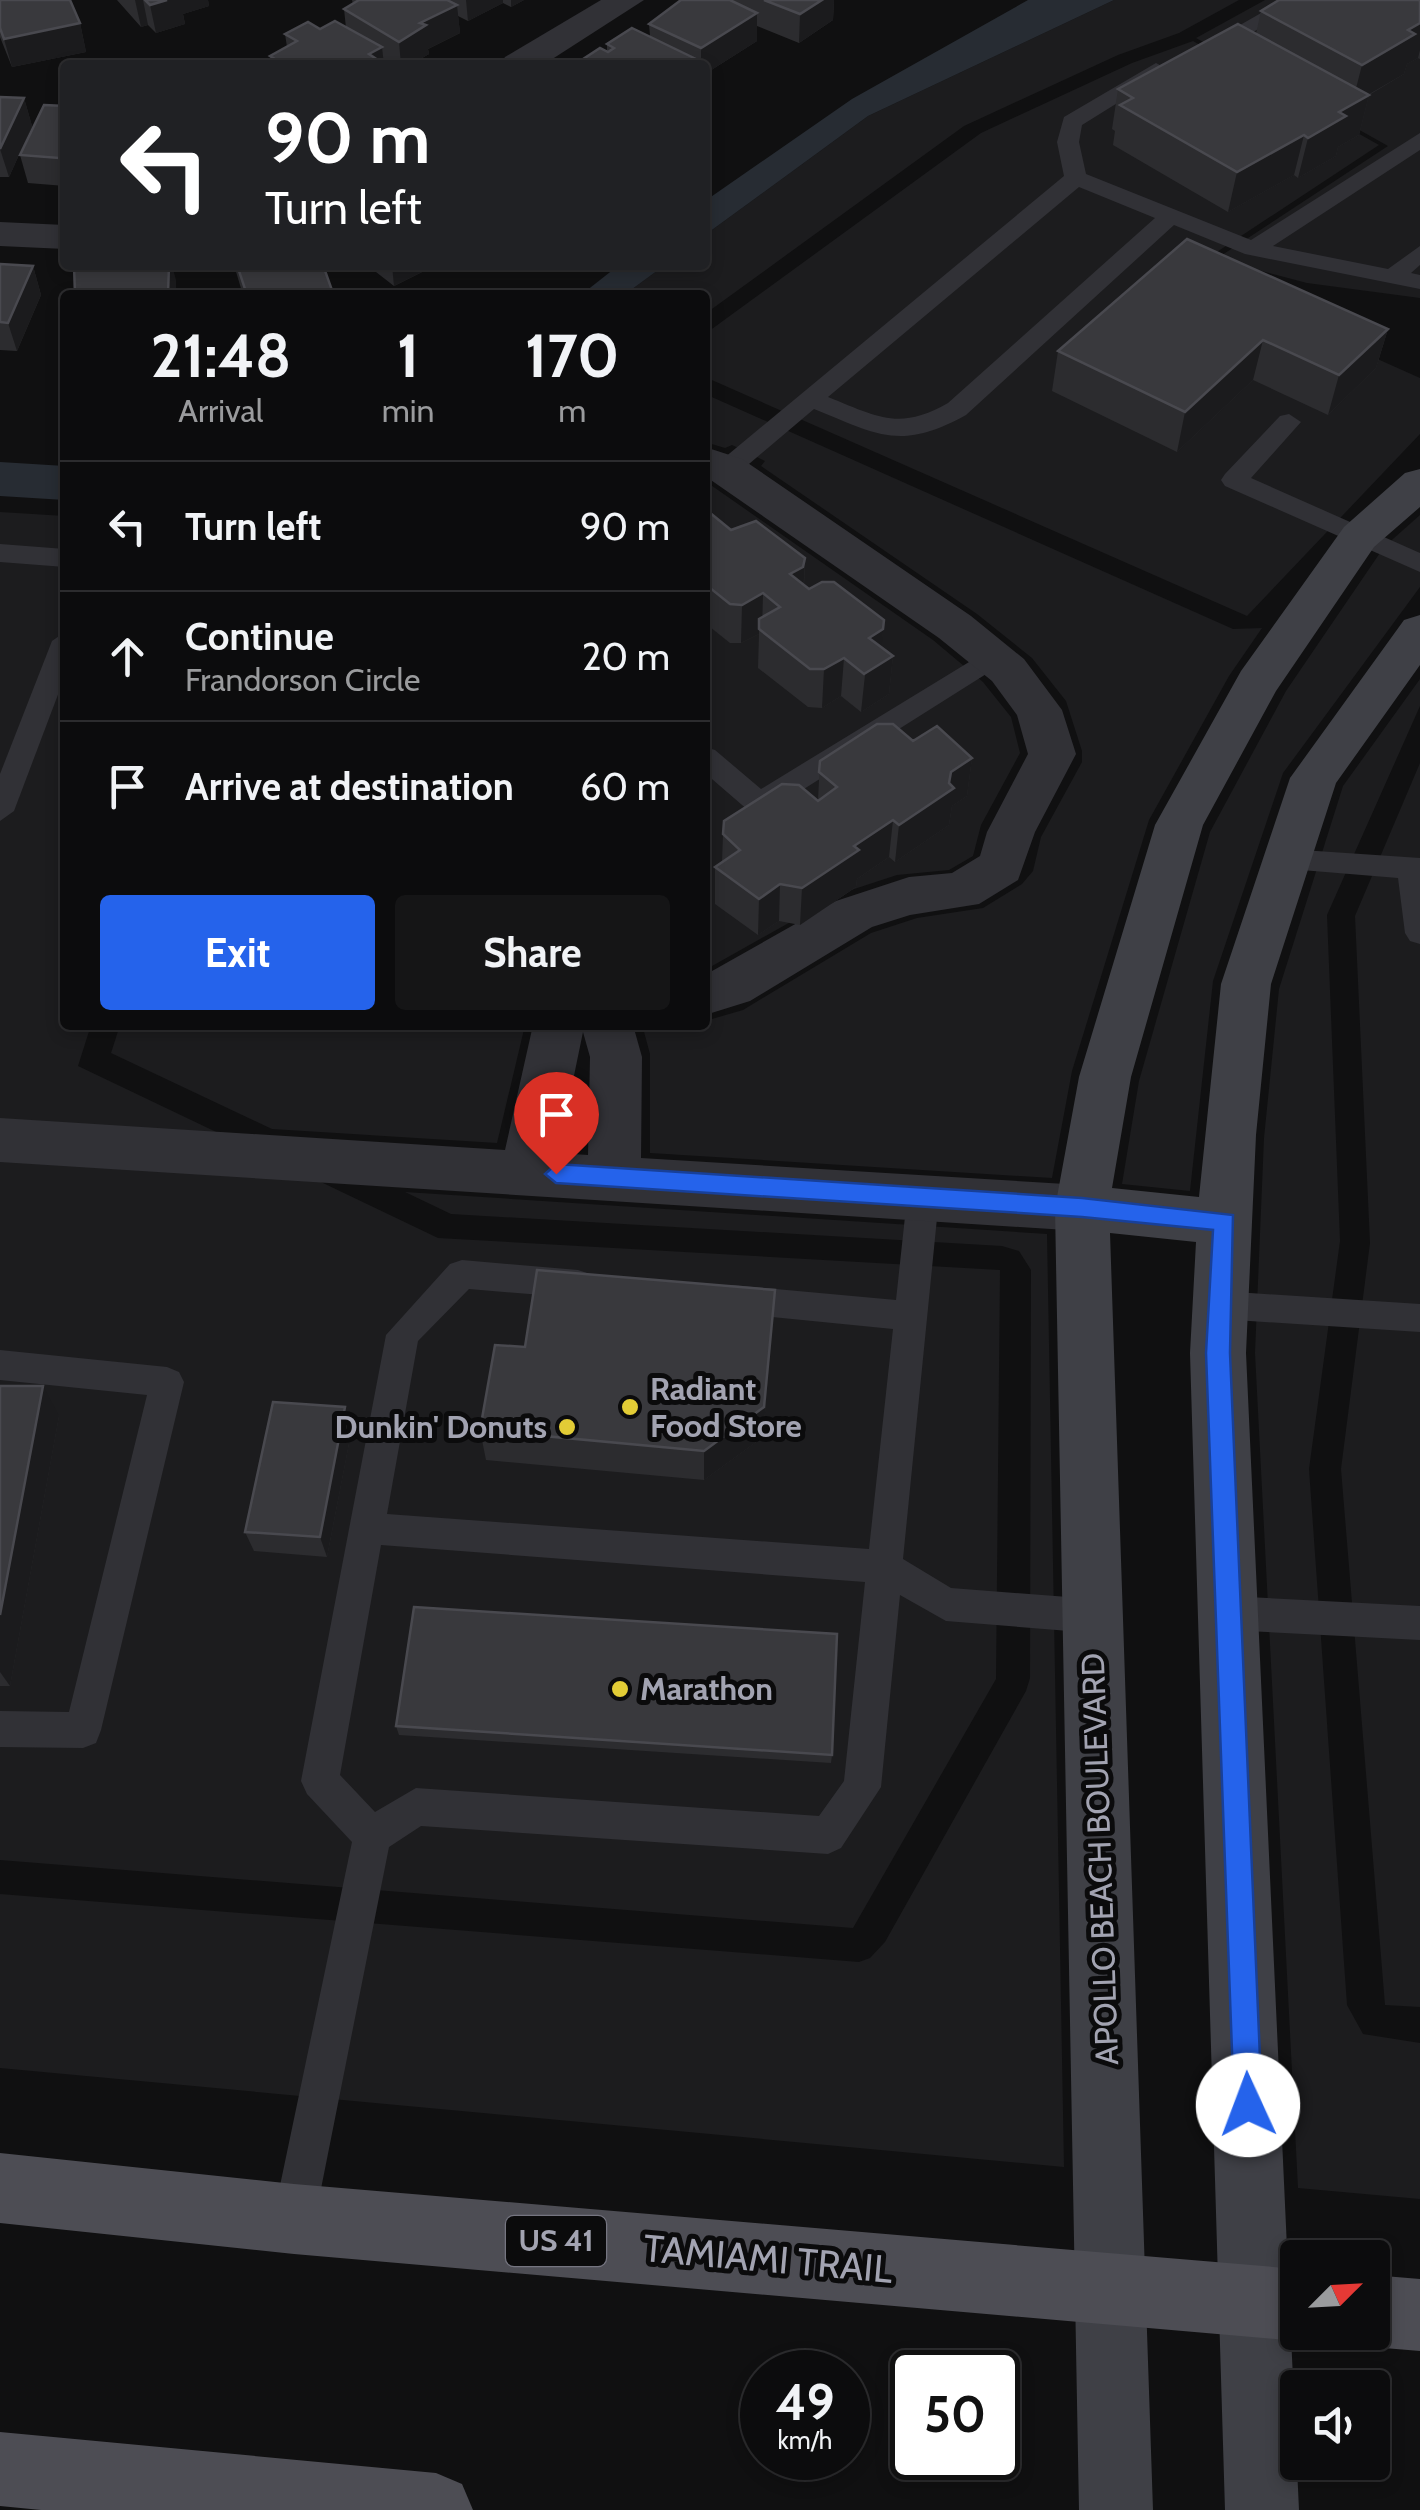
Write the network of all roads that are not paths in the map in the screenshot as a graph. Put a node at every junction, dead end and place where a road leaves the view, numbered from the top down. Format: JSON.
{"nodes":[{"id":1,"x":626,"y":0,"type":"edge"},
{"id":2,"x":1299,"y":0,"type":"edge"},
{"id":3,"x":526,"y":60,"type":"edge"},
{"id":4,"x":1420,"y":140,"type":"edge"},
{"id":5,"x":1076,"y":178,"type":"junction"},
{"id":6,"x":1170,"y":216,"type":"junction"},
{"id":7,"x":0,"y":234,"type":"edge"},
{"id":8,"x":60,"y":237,"type":"edge"},
{"id":9,"x":1253,"y":249,"type":"junction"},
{"id":10,"x":1420,"y":252,"type":"edge"},
{"id":11,"x":1392,"y":277,"type":"junction"},
{"id":12,"x":1420,"y":282,"type":"edge"},
{"id":13,"x":810,"y":398,"type":"junction"},
{"id":14,"x":1289,"y":422,"type":"dead end"},
{"id":15,"x":716,"y":465,"type":"edge"},
{"id":16,"x":1420,"y":484,"type":"edge"},
{"id":17,"x":1358,"y":537,"type":"junction"},
{"id":18,"x":0,"y":554,"type":"edge"},
{"id":19,"x":60,"y":558,"type":"edge"},
{"id":20,"x":1420,"y":562,"type":"edge"},
{"id":21,"x":1420,"y":631,"type":"edge"},
{"id":22,"x":60,"y":654,"type":"edge"},
{"id":23,"x":992,"y":657,"type":"junction"},
{"id":24,"x":710,"y":761,"type":"edge"},
{"id":25,"x":0,"y":811,"type":"edge"},
{"id":26,"x":1287,"y":860,"type":"junction"},
{"id":27,"x":1416,"y":868,"type":"edge"},
{"id":28,"x":1420,"y":933,"type":"edge"},
{"id":29,"x":710,"y":994,"type":"edge"},
{"id":30,"x":558,"y":1030,"type":"edge"},
{"id":31,"x":609,"y":1030,"type":"edge"},
{"id":32,"x":0,"y":1140,"type":"edge"},
{"id":33,"x":527,"y":1172,"type":"junction"},
{"id":34,"x":614,"y":1177,"type":"junction"},
{"id":35,"x":924,"y":1198,"type":"junction"},
{"id":36,"x":1082,"y":1208,"type":"junction"},
{"id":37,"x":1225,"y":1222,"type":"junction"},
{"id":38,"x":618,"y":1288,"type":"edge"},
{"id":39,"x":696,"y":1296,"type":"edge"},
{"id":40,"x":1220,"y":1305,"type":"junction"},
{"id":41,"x":912,"y":1316,"type":"junction"},
{"id":42,"x":1420,"y":1318,"type":"edge"},
{"id":43,"x":0,"y":1365,"type":"edge"},
{"id":44,"x":366,"y":1528,"type":"junction"},
{"id":45,"x":885,"y":1567,"type":"junction"},
{"id":46,"x":1228,"y":1614,"type":"junction"},
{"id":47,"x":1094,"y":1616,"type":"junction"},
{"id":48,"x":1420,"y":1623,"type":"edge"},
{"id":49,"x":0,"y":1729,"type":"edge"},
{"id":50,"x":372,"y":1836,"type":"junction"},
{"id":51,"x":0,"y":2188,"type":"edge"},
{"id":52,"x":294,"y":2219,"type":"junction"},
{"id":53,"x":1112,"y":2289,"type":"junction"},
{"id":54,"x":1277,"y":2303,"type":"edge"},
{"id":55,"x":1390,"y":2312,"type":"edge"},
{"id":56,"x":1420,"y":2315,"type":"edge"},
{"id":57,"x":0,"y":2470,"type":"edge"},
{"id":58,"x":436,"y":2510,"type":"edge"},
{"id":59,"x":1116,"y":2510,"type":"edge"},
{"id":60,"x":1262,"y":2510,"type":"edge"}],
"edges":[{"from":1,"to":3,"type":"street"},
{"from":2,"to":5,"type":"lane"},
{"from":4,"to":9,"type":"lane"},
{"from":5,"to":6,"type":"lane"},
{"from":5,"to":13,"type":"lane"},
{"from":6,"to":9,"type":"lane"},
{"from":6,"to":13,"type":"lane"},
{"from":7,"to":8,"type":"street"},
{"from":9,"to":11,"type":"lane"},
{"from":10,"to":11,"type":"lane"},
{"from":11,"to":12,"type":"lane"},
{"from":13,"to":15,"type":"lane"},
{"from":14,"to":17,"type":"lane"},
{"from":15,"to":23,"type":"street"},
{"from":16,"to":17,"type":"main road","name":"APOLLO BEACH BOULEVARD"},
{"from":17,"to":20,"type":"lane"},
{"from":17,"to":36,"type":"main road","name":"APOLLO BEACH BOULEVARD"},
{"from":18,"to":19,"type":"lane"},
{"from":21,"to":26,"type":"main road"},
{"from":22,"to":25,"type":"lane"},
{"from":23,"to":24,"type":"lane"},
{"from":23,"to":29,"type":"street"},
{"from":26,"to":27,"type":"lane"},
{"from":26,"to":37,"type":"main road"},
{"from":27,"to":28,"type":"lane"},
{"from":30,"to":33,"type":"street"},
{"from":31,"to":34,"type":"street"},
{"from":32,"to":33,"type":"street"},
{"from":33,"to":34,"type":"street"},
{"from":34,"to":35,"type":"street"},
{"from":35,"to":36,"type":"street"},
{"from":35,"to":41,"type":"lane"},
{"from":36,"to":37,"type":"main road"},
{"from":36,"to":47,"type":"main road","name":"APOLLO BEACH BOULEVARD"},
{"from":37,"to":40,"type":"main road"},
{"from":38,"to":44,"type":"lane"},
{"from":39,"to":41,"type":"lane"},
{"from":40,"to":42,"type":"lane"},
{"from":40,"to":46,"type":"main road"},
{"from":41,"to":45,"type":"lane"},
{"from":43,"to":49,"type":"lane"},
{"from":44,"to":45,"type":"lane"},
{"from":44,"to":50,"type":"lane"},
{"from":45,"to":47,"type":"lane"},
{"from":45,"to":50,"type":"lane"},
{"from":46,"to":48,"type":"lane"},
{"from":46,"to":54,"type":"main road"},
{"from":47,"to":53,"type":"main road","name":"APOLLO BEACH BOULEVARD"},
{"from":50,"to":52,"type":"lane"},
{"from":51,"to":52,"type":"main road","name":"TAMIAMI TRAIL","number":"US 41"},
{"from":52,"to":53,"type":"main road","name":"TAMIAMI TRAIL","number":"US 41"},
{"from":53,"to":54,"type":"main road","name":"TAMIAMI TRAIL","number":"US 41"},
{"from":53,"to":59,"type":"main road","name":"APOLLO BEACH BOULEVARD"},
{"from":54,"to":60,"type":"main road"},
{"from":55,"to":56,"type":"main road"},
{"from":57,"to":58,"type":"main road"}]}
